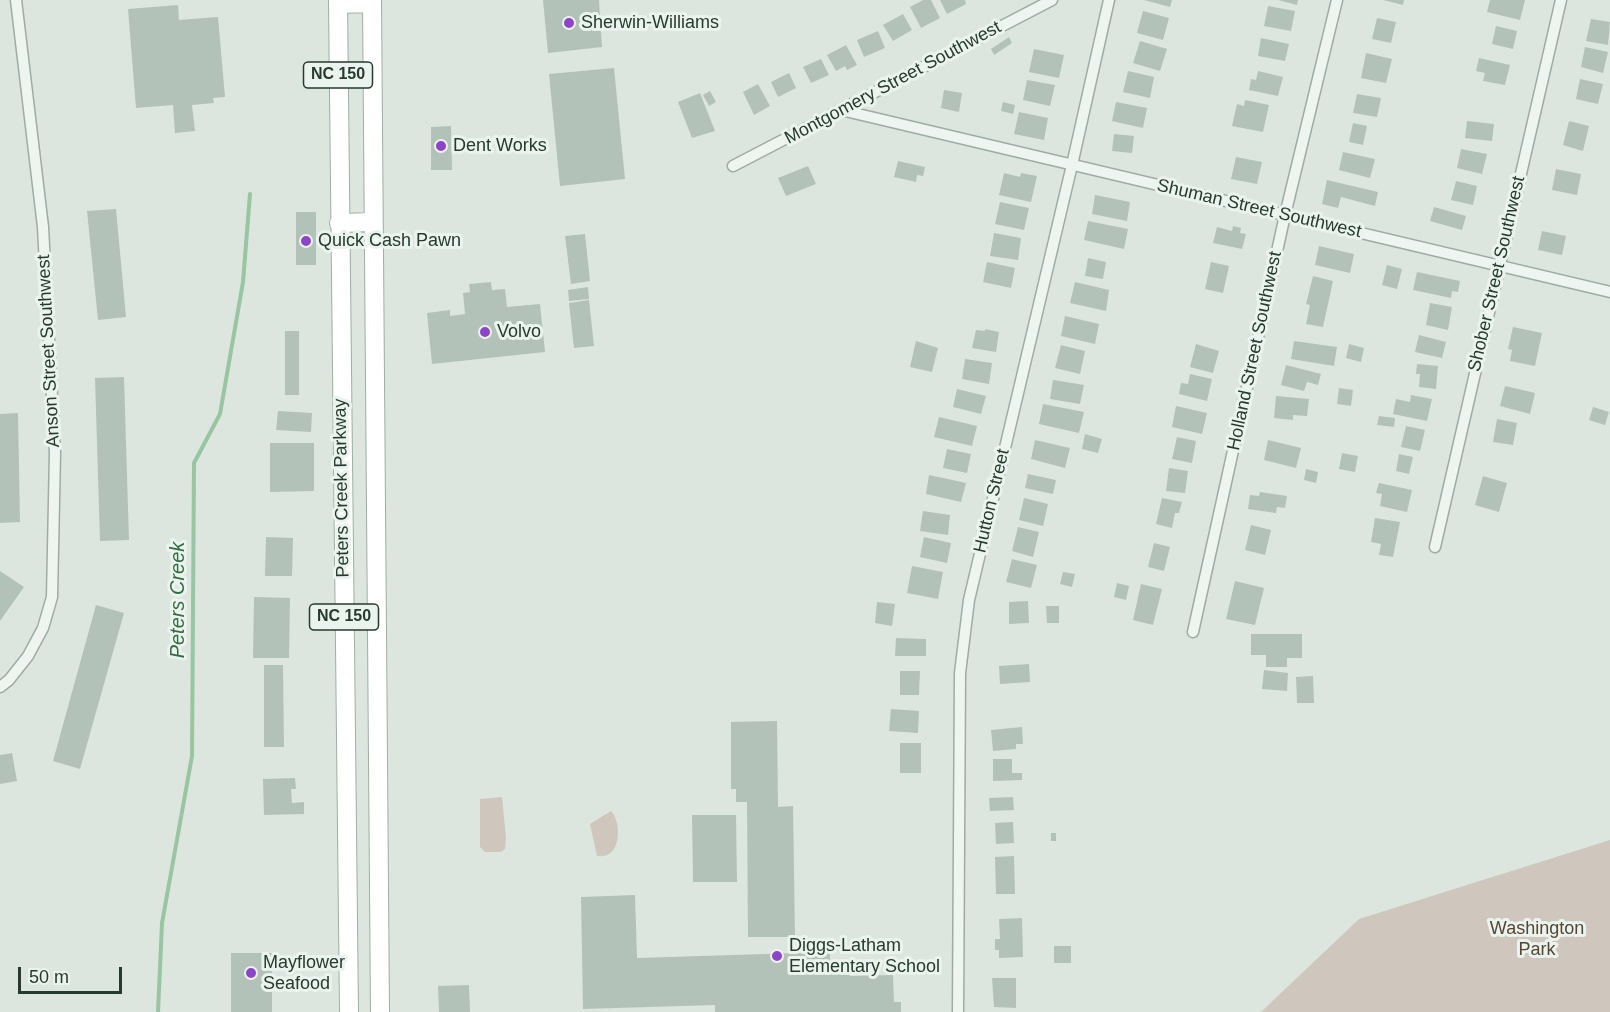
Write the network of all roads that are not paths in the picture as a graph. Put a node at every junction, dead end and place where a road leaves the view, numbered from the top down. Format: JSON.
{"nodes":[{"id":1,"x":16,"y":0,"type":"edge"},
{"id":2,"x":1052,"y":0,"type":"edge"},
{"id":3,"x":1109,"y":0,"type":"edge"},
{"id":4,"x":1337,"y":0,"type":"edge"},
{"id":5,"x":1561,"y":0,"type":"edge"},
{"id":6,"x":338,"y":2,"type":"edge"},
{"id":7,"x":372,"y":2,"type":"edge"},
{"id":8,"x":841,"y":110,"type":"junction"},
{"id":9,"x":1072,"y":165,"type":"junction"},
{"id":10,"x":734,"y":166,"type":"dead end"},
{"id":11,"x":1285,"y":215,"type":"junction"},
{"id":12,"x":373,"y":222,"type":"junction"},
{"id":13,"x":339,"y":223,"type":"junction"},
{"id":14,"x":1499,"y":265,"type":"junction"},
{"id":15,"x":1610,"y":292,"type":"edge"},
{"id":16,"x":341,"y":423,"type":"junction"},
{"id":17,"x":374,"y":423,"type":"junction"},
{"id":18,"x":1435,"y":547,"type":"dead end"},
{"id":19,"x":1193,"y":632,"type":"dead end"},
{"id":20,"x":0,"y":687,"type":"edge"},
{"id":21,"x":349,"y":1012,"type":"edge"},
{"id":22,"x":380,"y":1012,"type":"edge"},
{"id":23,"x":958,"y":1012,"type":"edge"}],
"edges":[{"from":1,"to":20,"type":"street","name":"Anson Street Southwest"},
{"from":2,"to":8,"type":"street","name":"Montgomery Street Southwest"},
{"from":3,"to":9,"type":"street","name":"Hutton Street"},
{"from":4,"to":11,"type":"street","name":"Holland Street Southwest"},
{"from":5,"to":14,"type":"street","name":"Shober Street Southwest"},
{"from":6,"to":7,"type":"main road"},
{"from":6,"to":13,"type":"main road","name":"Peters Creek Parkway","number":"NC 150"},
{"from":7,"to":12,"type":"main road","name":"Peters Creek Parkway","number":"NC 150"},
{"from":8,"to":9,"type":"street","name":"Shuman Street Southwest"},
{"from":8,"to":10,"type":"street","name":"Montgomery Street Southwest"},
{"from":9,"to":11,"type":"street","name":"Shuman Street Southwest"},
{"from":9,"to":23,"type":"street","name":"Hutton Street"},
{"from":11,"to":14,"type":"street","name":"Shuman Street Southwest"},
{"from":11,"to":19,"type":"street","name":"Holland Street Southwest"},
{"from":12,"to":13,"type":"main road"},
{"from":12,"to":17,"type":"main road","name":"Peters Creek Parkway","number":"NC 150"},
{"from":13,"to":16,"type":"main road","name":"Peters Creek Parkway","number":"NC 150"},
{"from":14,"to":15,"type":"street","name":"Shuman Street Southwest"},
{"from":14,"to":18,"type":"street","name":"Shober Street Southwest"},
{"from":16,"to":17,"type":"main road"},
{"from":16,"to":21,"type":"main road","name":"Peters Creek Parkway","number":"NC 150"},
{"from":17,"to":22,"type":"main road","name":"Peters Creek Parkway","number":"NC 150"}]}
